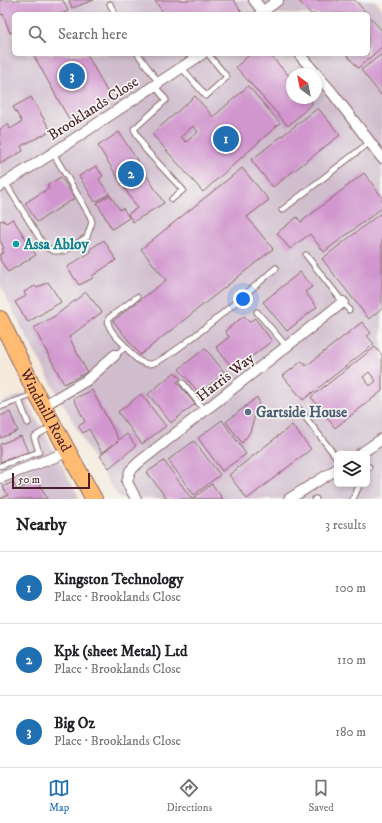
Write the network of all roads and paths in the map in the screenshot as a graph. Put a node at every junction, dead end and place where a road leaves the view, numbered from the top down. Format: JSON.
{"nodes":[{"id":1,"x":254,"y":0,"type":"edge"},
{"id":2,"x":278,"y":0,"type":"edge"},
{"id":3,"x":110,"y":4,"type":"dead end"},
{"id":4,"x":114,"y":12,"type":"edge"},
{"id":5,"x":262,"y":12,"type":"edge"},
{"id":6,"x":264,"y":12,"type":"edge"},
{"id":7,"x":139,"y":56,"type":"edge"},
{"id":8,"x":199,"y":56,"type":"edge"},
{"id":9,"x":210,"y":56,"type":"edge"},
{"id":10,"x":301,"y":56,"type":"edge"},
{"id":11,"x":182,"y":68,"type":"junction"},
{"id":12,"x":157,"y":84,"type":"junction"},
{"id":13,"x":370,"y":142,"type":"junction"},
{"id":14,"x":53,"y":153,"type":"junction"},
{"id":15,"x":382,"y":158,"type":"edge"},
{"id":16,"x":3,"y":184,"type":"edge"},
{"id":17,"x":172,"y":199,"type":"dead end"},
{"id":18,"x":282,"y":210,"type":"dead end"},
{"id":19,"x":306,"y":255,"type":"dead end"},
{"id":20,"x":276,"y":268,"type":"dead end"},
{"id":21,"x":137,"y":296,"type":"dead end"},
{"id":22,"x":346,"y":306,"type":"joint"},
{"id":23,"x":257,"y":312,"type":"dead end"},
{"id":24,"x":0,"y":320,"type":"edge"},
{"id":25,"x":4,"y":336,"type":"edge"},
{"id":26,"x":126,"y":347,"type":"junction"},
{"id":27,"x":286,"y":347,"type":"junction"},
{"id":28,"x":115,"y":355,"type":"joint"},
{"id":29,"x":183,"y":383,"type":"dead end"},
{"id":30,"x":19,"y":400,"type":"junction"},
{"id":31,"x":40,"y":400,"type":"junction"},
{"id":32,"x":0,"y":407,"type":"edge"},
{"id":33,"x":299,"y":409,"type":"dead end"},
{"id":34,"x":205,"y":411,"type":"junction"},
{"id":35,"x":28,"y":423,"type":"dead end"},
{"id":36,"x":54,"y":426,"type":"junction"},
{"id":37,"x":382,"y":439,"type":"edge"},
{"id":38,"x":364,"y":451,"type":"edge"},
{"id":39,"x":68,"y":452,"type":"junction"},
{"id":40,"x":334,"y":454,"type":"edge"},
{"id":41,"x":0,"y":466,"type":"edge"},
{"id":42,"x":334,"y":471,"type":"edge"},
{"id":43,"x":0,"y":478,"type":"edge"},
{"id":44,"x":359,"y":487,"type":"edge"},
{"id":45,"x":94,"y":499,"type":"edge"},
{"id":46,"x":136,"y":499,"type":"edge"},
{"id":47,"x":289,"y":499,"type":"edge"},
{"id":48,"x":353,"y":499,"type":"edge"}],
"edges":[{"from":1,"to":5,"type":"street"},
{"from":2,"to":6,"type":"street"},
{"from":3,"to":4,"type":"lane"},
{"from":7,"to":12,"type":"lane"},
{"from":8,"to":11,"type":"street","name":"Brooklands Close"},
{"from":9,"to":11,"type":"lane"},
{"from":10,"to":13,"type":"street"},
{"from":11,"to":12,"type":"street","name":"Brooklands Close"},
{"from":12,"to":14,"type":"street","name":"Brooklands Close"},
{"from":12,"to":17,"type":"lane"},
{"from":13,"to":15,"type":"street"},
{"from":13,"to":18,"type":"lane"},
{"from":14,"to":16,"type":"street","name":"Brooklands Close"},
{"from":14,"to":16,"type":"lane"},
{"from":19,"to":22,"type":"lane"},
{"from":20,"to":26,"type":"lane"},
{"from":21,"to":26,"type":"lane"},
{"from":22,"to":27,"type":"street","name":"Harris Way"},
{"from":23,"to":27,"type":"lane"},
{"from":24,"to":25,"type":"main road","name":"Windmill Road"},
{"from":25,"to":31,"type":"main road","name":"Windmill Road"},
{"from":26,"to":28,"type":"lane"},
{"from":27,"to":34,"type":"street","name":"Harris Way"},
{"from":28,"to":31,"type":"street"},
{"from":29,"to":34,"type":"lane"},
{"from":30,"to":31,"type":"lane"},
{"from":30,"to":32,"type":"lane"},
{"from":30,"to":35,"type":"lane"},
{"from":31,"to":36,"type":"main road","name":"Windmill Road"},
{"from":33,"to":40,"type":"lane"},
{"from":34,"to":46,"type":"street","name":"Harris Way"},
{"from":36,"to":39,"type":"main road","name":"Windmill Road"},
{"from":36,"to":41,"type":"lane"},
{"from":37,"to":38,"type":"street"},
{"from":39,"to":43,"type":"street"},
{"from":39,"to":45,"type":"main road","name":"Windmill Road"},
{"from":42,"to":47,"type":"street"},
{"from":44,"to":48,"type":"lane"}]}
